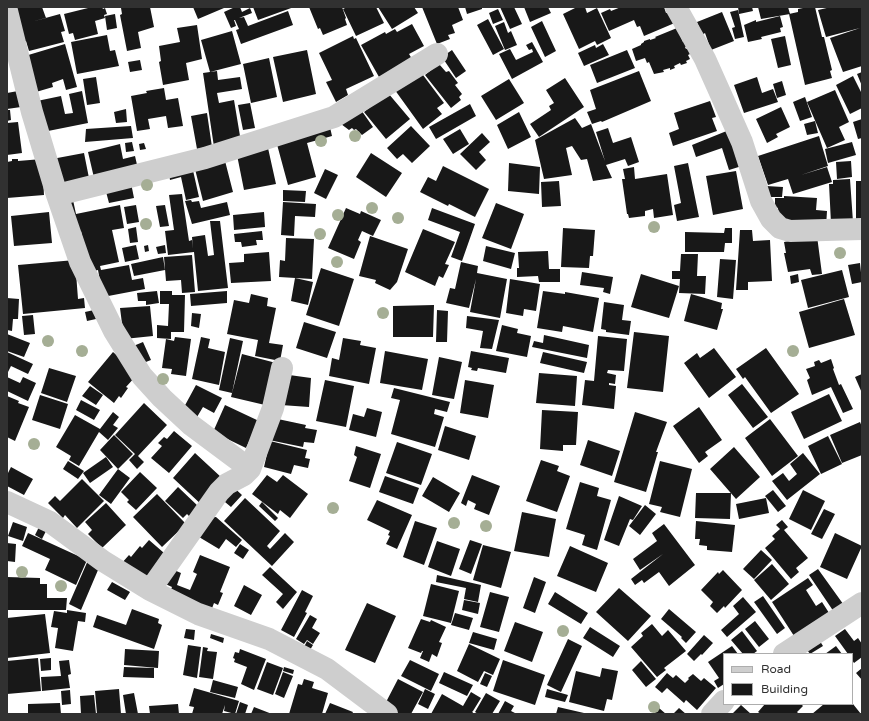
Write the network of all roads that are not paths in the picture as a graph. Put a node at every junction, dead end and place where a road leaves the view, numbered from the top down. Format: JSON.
{"nodes":[{"id":1,"x":676,"y":7,"type":"edge"},
{"id":2,"x":7,"y":11,"type":"edge"},
{"id":3,"x":437,"y":54,"type":"dead end"},
{"id":4,"x":57,"y":195,"type":"junction"},
{"id":5,"x":862,"y":229,"type":"edge"},
{"id":6,"x":282,"y":368,"type":"dead end"},
{"id":7,"x":250,"y":469,"type":"junction"},
{"id":8,"x":7,"y":502,"type":"edge"},
{"id":9,"x":150,"y":590,"type":"junction"},
{"id":10,"x":862,"y":603,"type":"edge"},
{"id":11,"x":786,"y":653,"type":"edge"},
{"id":12,"x":723,"y":701,"type":"edge"},
{"id":13,"x":386,"y":714,"type":"edge"},
{"id":14,"x":712,"y":714,"type":"edge"}],
"edges":[{"from":1,"to":5,"type":"street"},
{"from":2,"to":4,"type":"street"},
{"from":3,"to":4,"type":"street"},
{"from":4,"to":7,"type":"street"},
{"from":6,"to":7,"type":"street"},
{"from":7,"to":9,"type":"street"},
{"from":8,"to":9,"type":"street"},
{"from":9,"to":13,"type":"street"},
{"from":10,"to":11,"type":"street"},
{"from":12,"to":14,"type":"street"}]}
